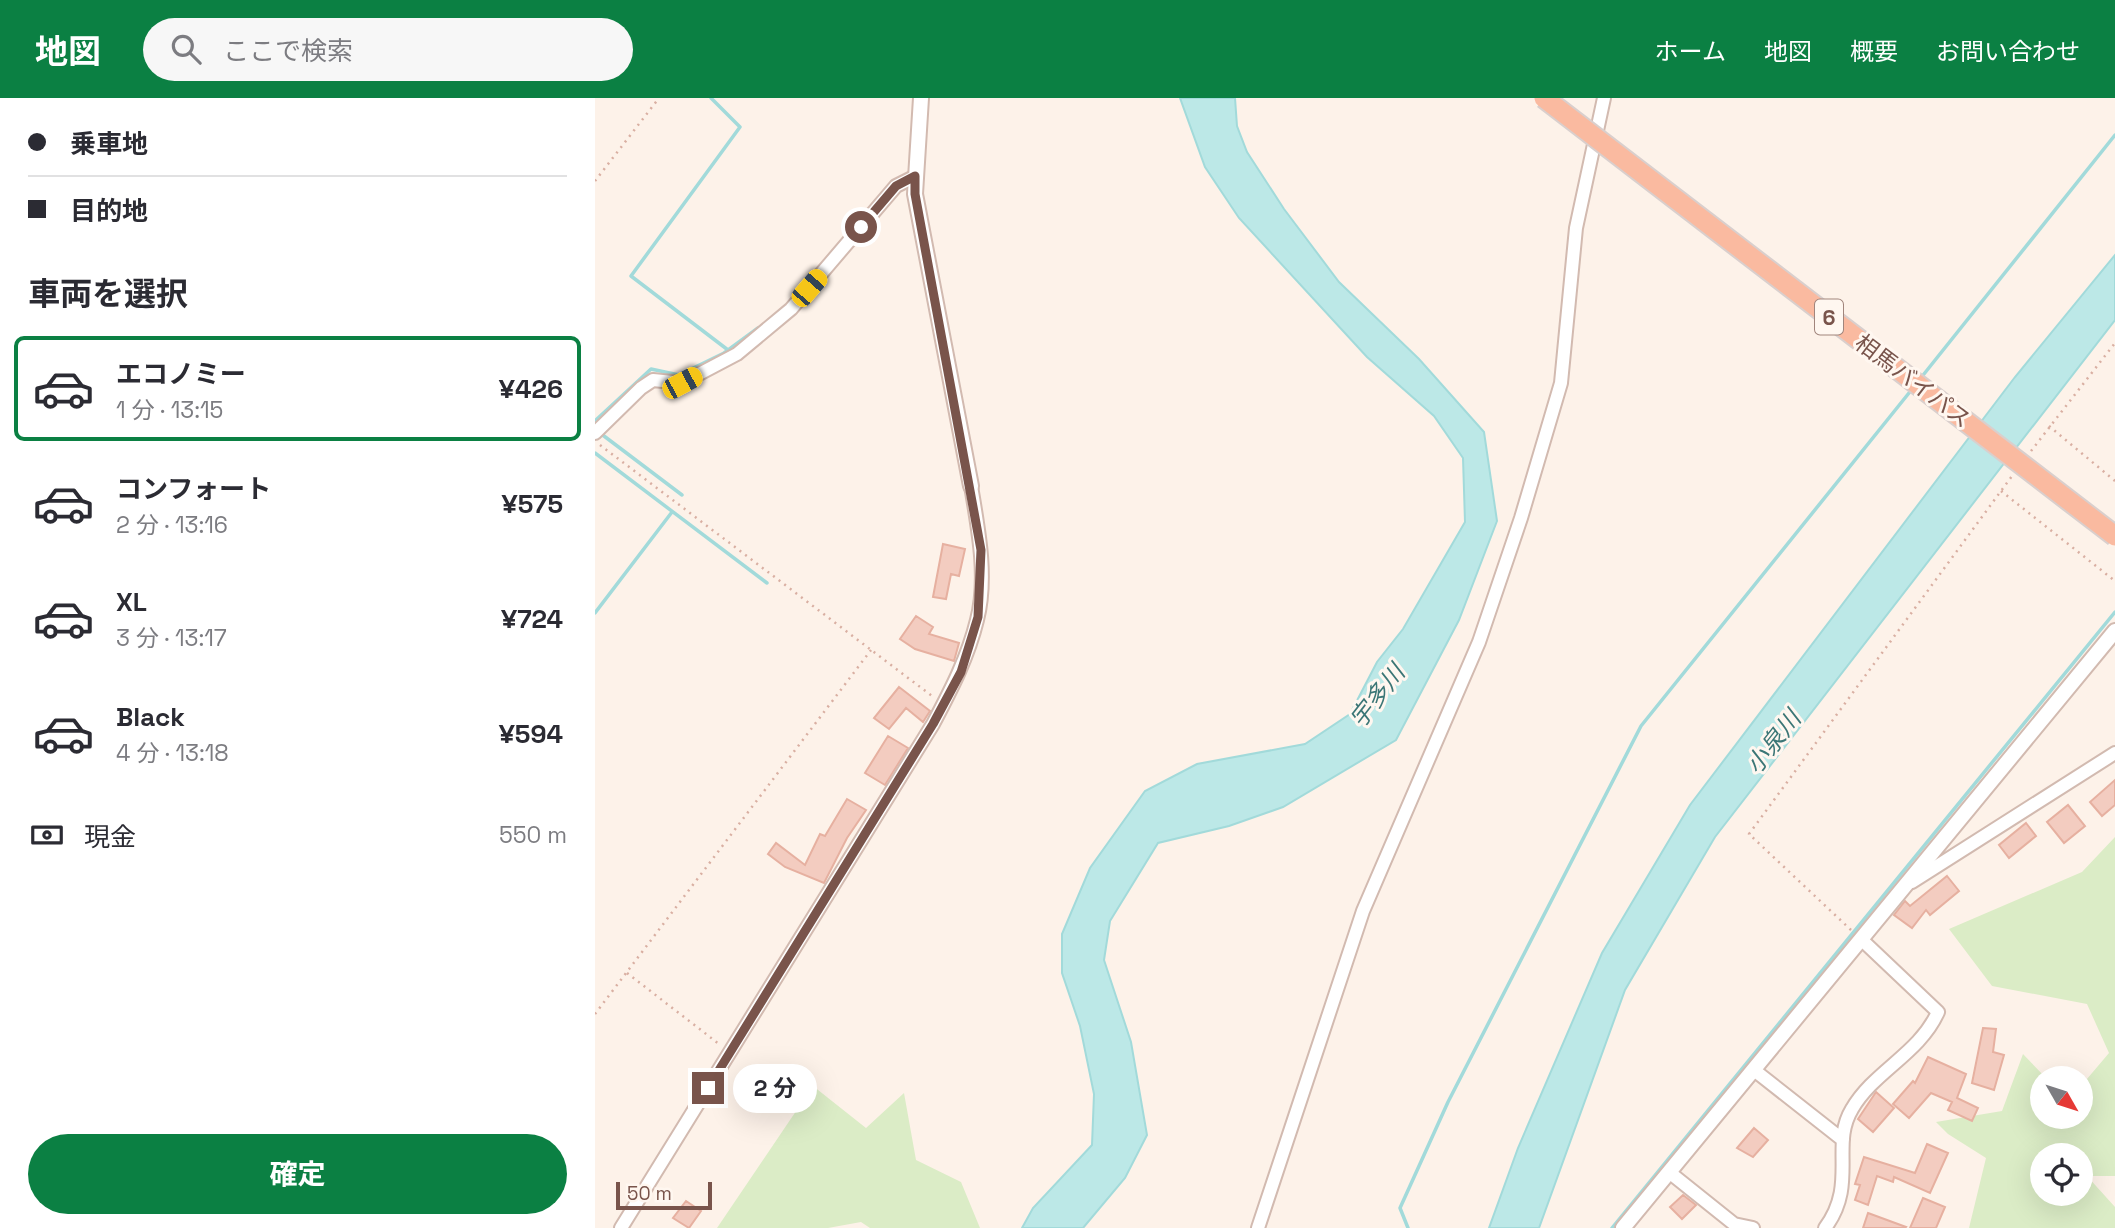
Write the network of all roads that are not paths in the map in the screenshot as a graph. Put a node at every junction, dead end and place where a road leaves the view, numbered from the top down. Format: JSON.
{"nodes":[{"id":1,"x":921,"y":98,"type":"edge"},
{"id":2,"x":1543,"y":98,"type":"edge"},
{"id":3,"x":1604,"y":98,"type":"edge"},
{"id":4,"x":915,"y":176,"type":"junction"},
{"id":5,"x":595,"y":433,"type":"edge"},
{"id":6,"x":971,"y":486,"type":"joint"},
{"id":7,"x":2115,"y":536,"type":"edge"},
{"id":8,"x":2114,"y":636,"type":"edge"},
{"id":9,"x":2115,"y":753,"type":"edge"},
{"id":10,"x":1908,"y":884,"type":"junction"},
{"id":11,"x":1862,"y":940,"type":"junction"},
{"id":12,"x":1754,"y":1070,"type":"junction"},
{"id":13,"x":1843,"y":1140,"type":"junction"},
{"id":14,"x":1669,"y":1172,"type":"junction"},
{"id":15,"x":621,"y":1228,"type":"edge"},
{"id":16,"x":1258,"y":1228,"type":"edge"},
{"id":17,"x":1623,"y":1228,"type":"edge"},
{"id":18,"x":1753,"y":1228,"type":"edge"},
{"id":19,"x":1825,"y":1228,"type":"edge"}],
"edges":[{"from":1,"to":4,"type":"street"},
{"from":2,"to":7,"type":"highway","name":"相馬バイパス","number":"6","bridge":true},
{"from":3,"to":16,"type":"street"},
{"from":4,"to":5,"type":"street"},
{"from":4,"to":6,"type":"street"},
{"from":6,"to":15,"type":"street"},
{"from":8,"to":10,"type":"street"},
{"from":9,"to":10,"type":"street"},
{"from":10,"to":11,"type":"street"},
{"from":11,"to":12,"type":"street"},
{"from":11,"to":13,"type":"street"},
{"from":12,"to":13,"type":"street"},
{"from":12,"to":14,"type":"street"},
{"from":13,"to":19,"type":"street"},
{"from":14,"to":17,"type":"street"},
{"from":14,"to":18,"type":"street"}]}
